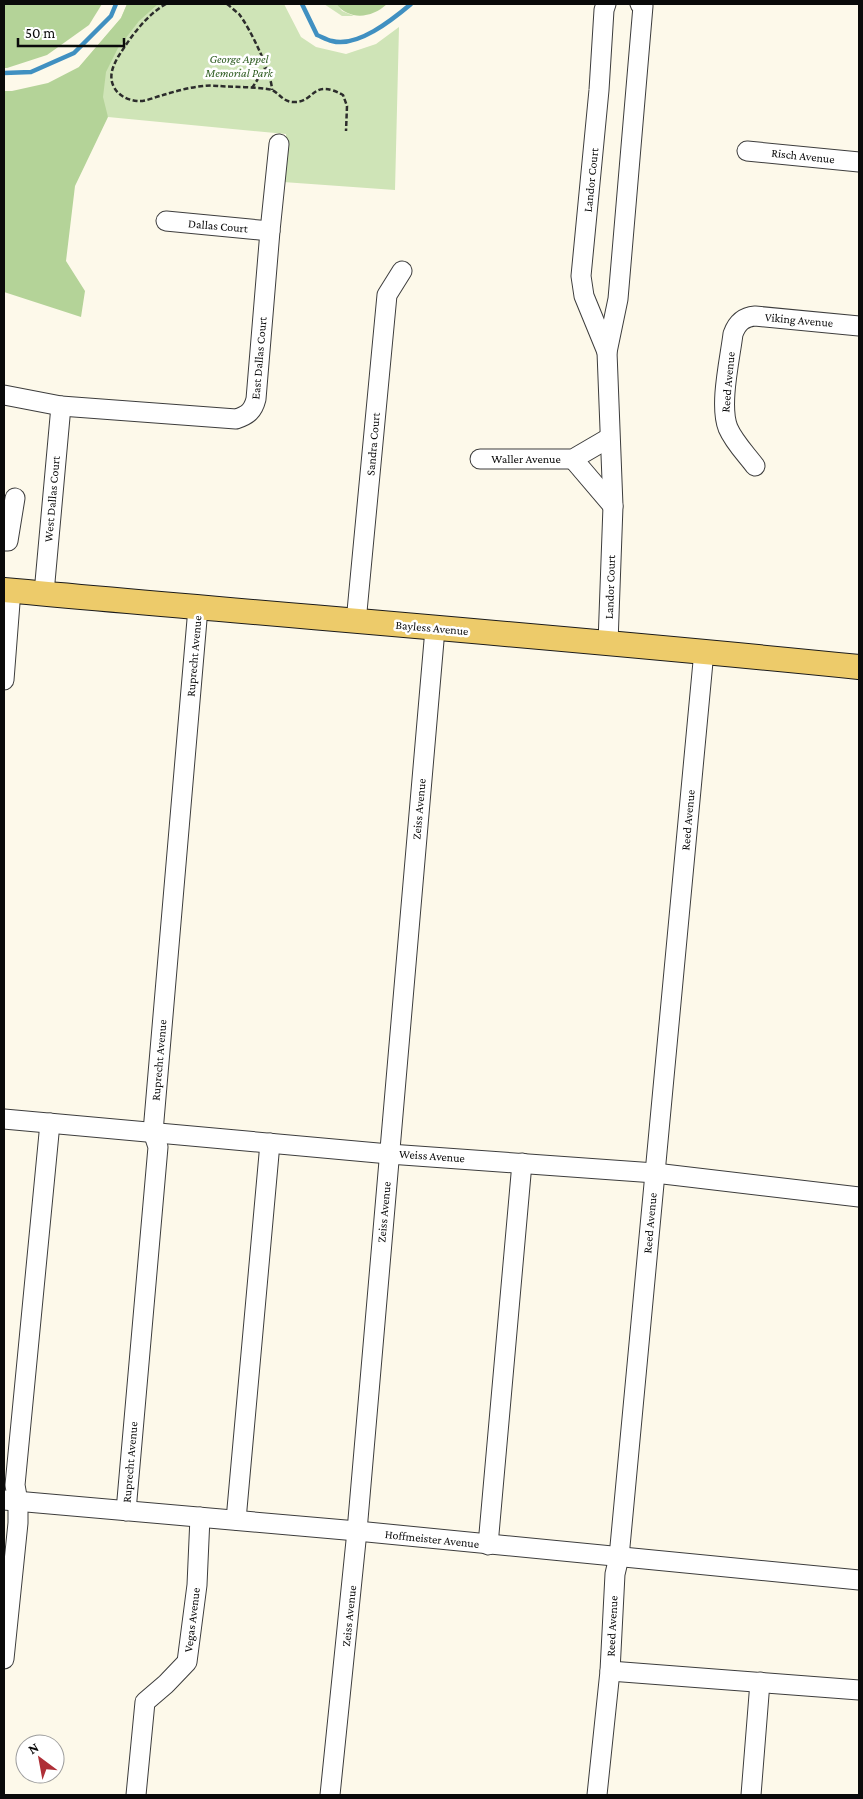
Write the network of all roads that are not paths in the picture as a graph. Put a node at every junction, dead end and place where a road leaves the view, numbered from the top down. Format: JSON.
{"nodes":[{"id":1,"x":606,"y":4,"type":"edge"},
{"id":2,"x":640,"y":4,"type":"edge"},
{"id":3,"x":279,"y":144,"type":"dead end"},
{"id":4,"x":747,"y":151,"type":"dead end"},
{"id":5,"x":859,"y":162,"type":"edge"},
{"id":6,"x":166,"y":221,"type":"dead end"},
{"id":7,"x":270,"y":231,"type":"junction"},
{"id":8,"x":402,"y":271,"type":"dead end"},
{"id":9,"x":740,"y":321,"type":"joint"},
{"id":10,"x":859,"y":326,"type":"edge"},
{"id":11,"x":607,"y":352,"type":"junction"},
{"id":12,"x":4,"y":395,"type":"edge"},
{"id":13,"x":61,"y":406,"type":"junction"},
{"id":14,"x":609,"y":438,"type":"junction"},
{"id":15,"x":480,"y":459,"type":"dead end"},
{"id":16,"x":573,"y":459,"type":"junction"},
{"id":17,"x":755,"y":466,"type":"dead end"},
{"id":18,"x":15,"y":498,"type":"dead end"},
{"id":19,"x":613,"y":506,"type":"junction"},
{"id":20,"x":4,"y":541,"type":"edge"},
{"id":21,"x":8,"y":590,"type":"edge"},
{"id":22,"x":44,"y":593,"type":"junction"},
{"id":23,"x":198,"y":608,"type":"junction"},
{"id":24,"x":356,"y":622,"type":"junction"},
{"id":25,"x":435,"y":629,"type":"junction"},
{"id":26,"x":608,"y":643,"type":"junction"},
{"id":27,"x":704,"y":652,"type":"junction"},
{"id":28,"x":859,"y":667,"type":"edge"},
{"id":29,"x":4,"y":680,"type":"edge"},
{"id":30,"x":4,"y":1119,"type":"edge"},
{"id":31,"x":50,"y":1123,"type":"junction"},
{"id":32,"x":153,"y":1132,"type":"junction"},
{"id":33,"x":270,"y":1143,"type":"junction"},
{"id":34,"x":389,"y":1154,"type":"junction"},
{"id":35,"x":522,"y":1163,"type":"junction"},
{"id":36,"x":655,"y":1173,"type":"junction"},
{"id":37,"x":859,"y":1197,"type":"edge"},
{"id":38,"x":11,"y":1501,"type":"edge"},
{"id":39,"x":126,"y":1511,"type":"junction"},
{"id":40,"x":200,"y":1517,"type":"junction"},
{"id":41,"x":236,"y":1520,"type":"junction"},
{"id":42,"x":357,"y":1531,"type":"junction"},
{"id":43,"x":488,"y":1545,"type":"junction"},
{"id":44,"x":618,"y":1557,"type":"junction"},
{"id":45,"x":859,"y":1580,"type":"edge"},
{"id":46,"x":4,"y":1660,"type":"edge"},
{"id":47,"x":610,"y":1671,"type":"junction"},
{"id":48,"x":760,"y":1682,"type":"junction"},
{"id":49,"x":859,"y":1690,"type":"edge"},
{"id":50,"x":136,"y":1795,"type":"edge"},
{"id":51,"x":330,"y":1795,"type":"edge"},
{"id":52,"x":597,"y":1795,"type":"edge"},
{"id":53,"x":751,"y":1795,"type":"edge"}],
"edges":[{"from":1,"to":11,"type":"street","name":"Landor Court"},
{"from":2,"to":11,"type":"street","name":"Landor Court"},
{"from":3,"to":7,"type":"street","name":"East Dallas Court"},
{"from":4,"to":5,"type":"street","name":"Risch Avenue"},
{"from":6,"to":7,"type":"street","name":"Dallas Court"},
{"from":7,"to":13,"type":"street","name":"East Dallas Court"},
{"from":8,"to":24,"type":"street","name":"Sandra Court"},
{"from":9,"to":10,"type":"street","name":"Viking Avenue"},
{"from":9,"to":17,"type":"street","name":"Reed Avenue"},
{"from":11,"to":14,"type":"street","name":"Landor Court"},
{"from":12,"to":13,"type":"street","name":"East Dallas Court"},
{"from":13,"to":22,"type":"street","name":"West Dallas Court"},
{"from":14,"to":16,"type":"street","name":"Waller Avenue"},
{"from":14,"to":19,"type":"street","name":"Landor Court"},
{"from":15,"to":16,"type":"street","name":"Waller Avenue"},
{"from":16,"to":19,"type":"street","name":"Waller Avenue"},
{"from":18,"to":20,"type":"street"},
{"from":19,"to":26,"type":"street","name":"Landor Court"},
{"from":21,"to":22,"type":"main road","name":"Bayless Avenue"},
{"from":21,"to":29,"type":"street"},
{"from":22,"to":23,"type":"main road","name":"Bayless Avenue"},
{"from":23,"to":24,"type":"main road","name":"Bayless Avenue"},
{"from":23,"to":32,"type":"street","name":"Ruprecht Avenue"},
{"from":24,"to":25,"type":"main road","name":"Bayless Avenue"},
{"from":25,"to":26,"type":"main road","name":"Bayless Avenue"},
{"from":25,"to":34,"type":"street","name":"Zeiss Avenue"},
{"from":26,"to":27,"type":"main road","name":"Bayless Avenue"},
{"from":27,"to":28,"type":"main road","name":"Bayless Avenue"},
{"from":27,"to":36,"type":"street","name":"Reed Avenue"},
{"from":30,"to":31,"type":"street","name":"Weiss Avenue"},
{"from":31,"to":32,"type":"street","name":"Weiss Avenue"},
{"from":31,"to":38,"type":"street"},
{"from":32,"to":33,"type":"street","name":"Weiss Avenue"},
{"from":32,"to":39,"type":"street","name":"Ruprecht Avenue"},
{"from":33,"to":34,"type":"street","name":"Weiss Avenue"},
{"from":33,"to":41,"type":"street"},
{"from":34,"to":35,"type":"street","name":"Weiss Avenue"},
{"from":34,"to":42,"type":"street","name":"Zeiss Avenue"},
{"from":35,"to":36,"type":"street","name":"Weiss Avenue"},
{"from":35,"to":43,"type":"street"},
{"from":36,"to":37,"type":"street","name":"Weiss Avenue"},
{"from":36,"to":44,"type":"street","name":"Reed Avenue"},
{"from":38,"to":39,"type":"street","name":"Hoffmeister Avenue"},
{"from":38,"to":46,"type":"street"},
{"from":39,"to":40,"type":"street","name":"Hoffmeister Avenue"},
{"from":40,"to":41,"type":"street","name":"Hoffmeister Avenue"},
{"from":40,"to":50,"type":"street","name":"Vegas Avenue"},
{"from":41,"to":42,"type":"street","name":"Hoffmeister Avenue"},
{"from":42,"to":43,"type":"street","name":"Hoffmeister Avenue"},
{"from":42,"to":51,"type":"street","name":"Zeiss Avenue"},
{"from":43,"to":44,"type":"street","name":"Hoffmeister Avenue"},
{"from":44,"to":45,"type":"street","name":"Hoffmeister Avenue"},
{"from":44,"to":47,"type":"street","name":"Reed Avenue"},
{"from":47,"to":48,"type":"street"},
{"from":47,"to":52,"type":"street","name":"Reed Avenue"},
{"from":48,"to":49,"type":"street"},
{"from":48,"to":53,"type":"street"}]}
